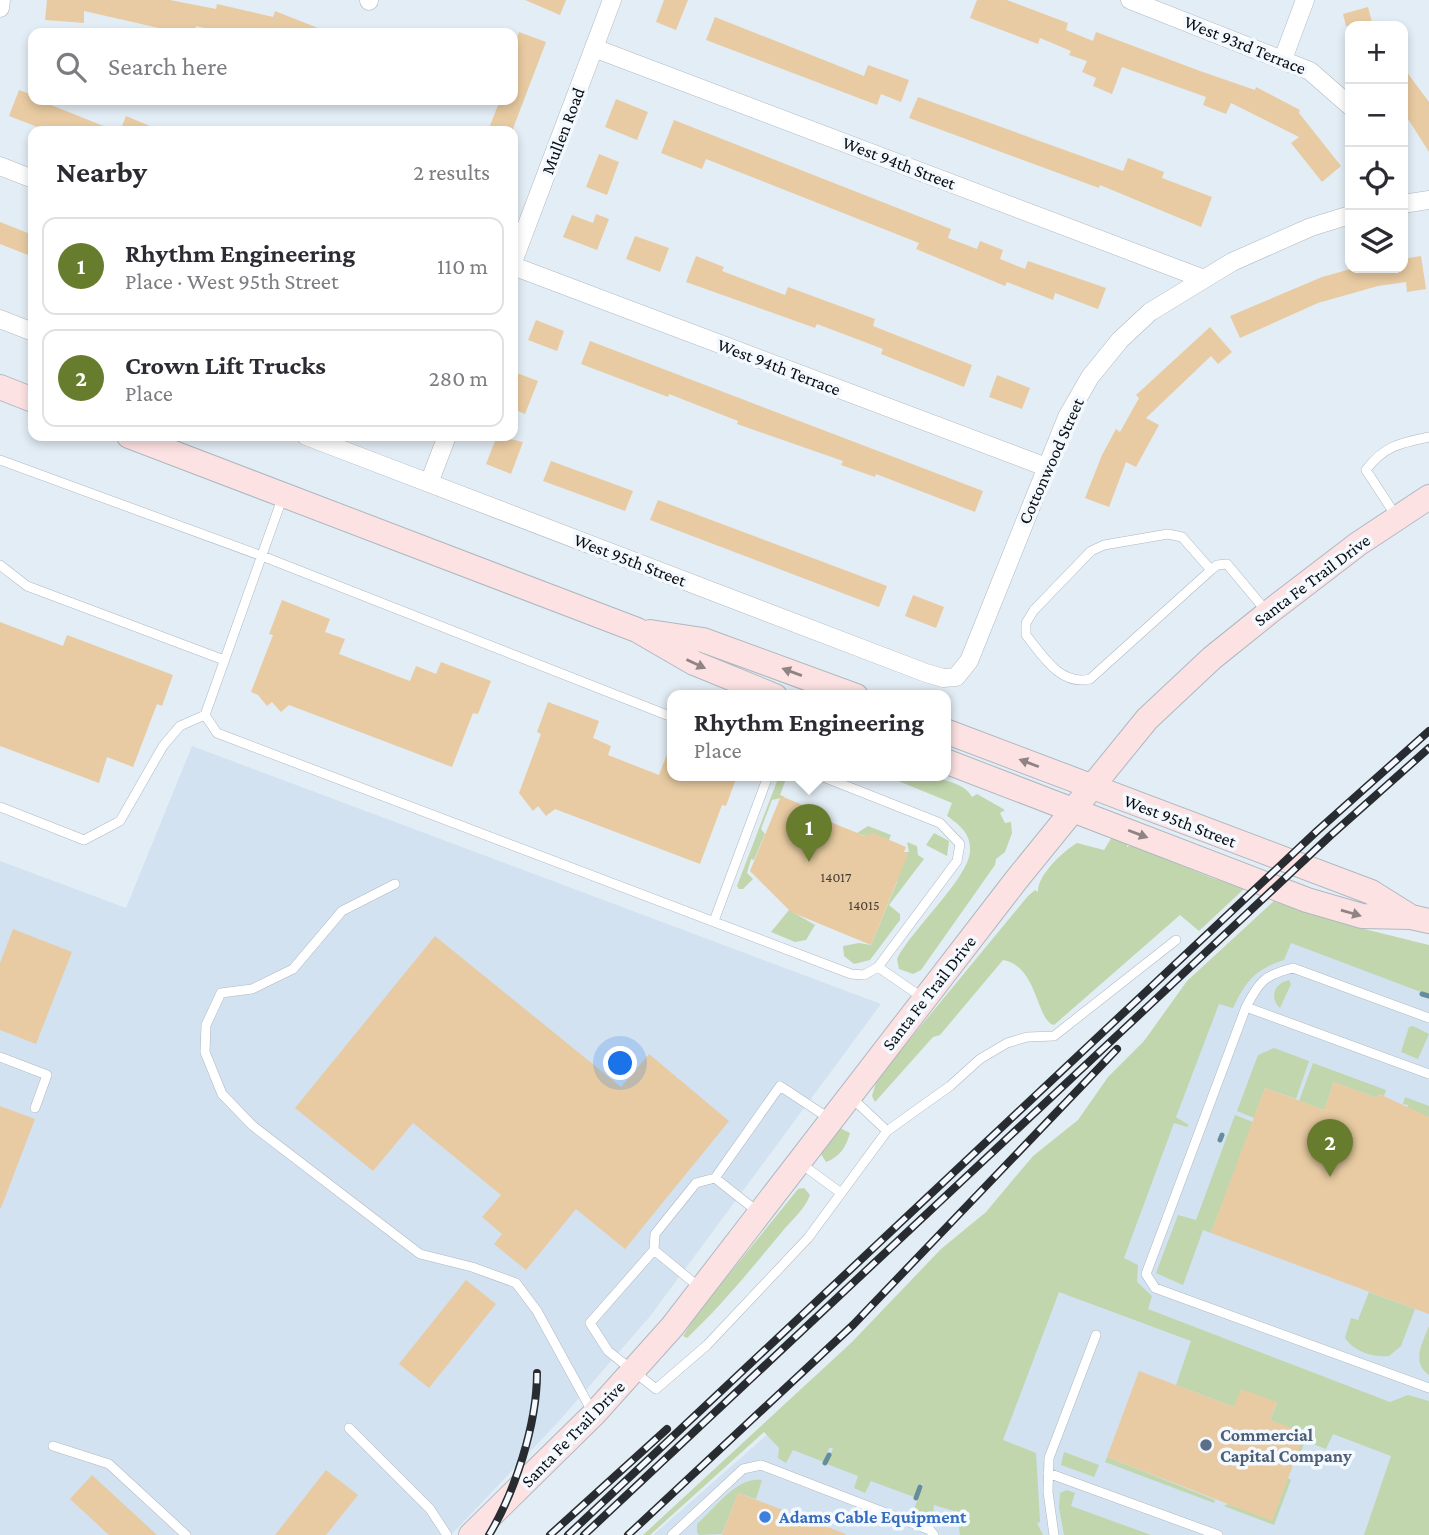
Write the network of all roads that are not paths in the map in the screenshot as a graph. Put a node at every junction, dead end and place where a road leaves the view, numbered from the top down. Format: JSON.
{"nodes":[{"id":1,"x":1,"y":0,"type":"edge"},
{"id":2,"x":612,"y":0,"type":"edge"},
{"id":3,"x":1130,"y":0,"type":"edge"},
{"id":4,"x":1305,"y":0,"type":"edge"},
{"id":5,"x":0,"y":8,"type":"edge"},
{"id":6,"x":594,"y":48,"type":"junction"},
{"id":7,"x":1283,"y":59,"type":"junction"},
{"id":8,"x":1345,"y":102,"type":"edge"},
{"id":9,"x":0,"y":166,"type":"edge"},
{"id":10,"x":28,"y":177,"type":"edge"},
{"id":11,"x":1429,"y":200,"type":"edge"},
{"id":12,"x":1408,"y":201,"type":"edge"},
{"id":13,"x":1345,"y":217,"type":"edge"},
{"id":14,"x":518,"y":251,"type":"edge"},
{"id":15,"x":518,"y":266,"type":"edge"},
{"id":16,"x":1204,"y":279,"type":"junction"},
{"id":17,"x":0,"y":319,"type":"edge"},
{"id":18,"x":28,"y":330,"type":"edge"},
{"id":19,"x":0,"y":387,"type":"edge"},
{"id":20,"x":28,"y":398,"type":"edge"},
{"id":21,"x":1429,"y":438,"type":"edge"},
{"id":22,"x":142,"y":441,"type":"edge"},
{"id":23,"x":319,"y":441,"type":"edge"},
{"id":24,"x":445,"y":441,"type":"edge"},
{"id":25,"x":0,"y":460,"type":"edge"},
{"id":26,"x":1046,"y":467,"type":"junction"},
{"id":27,"x":429,"y":483,"type":"junction"},
{"id":28,"x":283,"y":495,"type":"junction"},
{"id":29,"x":1429,"y":497,"type":"edge"},
{"id":30,"x":1397,"y":518,"type":"junction"},
{"id":31,"x":262,"y":556,"type":"junction"},
{"id":32,"x":0,"y":565,"type":"edge"},
{"id":33,"x":1211,"y":570,"type":"junction"},
{"id":34,"x":1268,"y":613,"type":"junction"},
{"id":35,"x":637,"y":630,"type":"junction"},
{"id":36,"x":224,"y":660,"type":"junction"},
{"id":37,"x":956,"y":677,"type":"joint"},
{"id":38,"x":760,"y":690,"type":"edge"},
{"id":39,"x":840,"y":690,"type":"edge"},
{"id":40,"x":205,"y":715,"type":"junction"},
{"id":41,"x":667,"y":715,"type":"edge"},
{"id":42,"x":951,"y":733,"type":"edge"},
{"id":43,"x":951,"y":763,"type":"edge"},
{"id":44,"x":766,"y":781,"type":"edge"},
{"id":45,"x":833,"y":781,"type":"edge"},
{"id":46,"x":1093,"y":787,"type":"junction"},
{"id":47,"x":0,"y":807,"type":"edge"},
{"id":48,"x":1074,"y":809,"type":"junction"},
{"id":49,"x":395,"y":884,"type":"dead end"},
{"id":50,"x":1420,"y":919,"type":"edge"},
{"id":51,"x":714,"y":921,"type":"junction"},
{"id":52,"x":1177,"y":940,"type":"dead end"},
{"id":53,"x":878,"y":967,"type":"junction"},
{"id":54,"x":925,"y":999,"type":"junction"},
{"id":55,"x":1246,"y":1007,"type":"junction"},
{"id":56,"x":1429,"y":1018,"type":"edge"},
{"id":57,"x":0,"y":1057,"type":"edge"},
{"id":58,"x":1429,"y":1074,"type":"edge"},
{"id":59,"x":849,"y":1095,"type":"junction"},
{"id":60,"x":35,"y":1108,"type":"dead end"},
{"id":61,"x":830,"y":1120,"type":"junction"},
{"id":62,"x":887,"y":1131,"type":"junction"},
{"id":63,"x":799,"y":1162,"type":"junction"},
{"id":64,"x":715,"y":1178,"type":"junction"},
{"id":65,"x":841,"y":1193,"type":"junction"},
{"id":66,"x":760,"y":1213,"type":"junction"},
{"id":67,"x":654,"y":1250,"type":"junction"},
{"id":68,"x":701,"y":1289,"type":"junction"},
{"id":69,"x":1096,"y":1335,"type":"dead end"},
{"id":70,"x":635,"y":1369,"type":"junction"},
{"id":71,"x":1429,"y":1388,"type":"edge"},
{"id":72,"x":594,"y":1414,"type":"junction"},
{"id":73,"x":349,"y":1428,"type":"dead end"},
{"id":74,"x":53,"y":1446,"type":"dead end"},
{"id":75,"x":1048,"y":1473,"type":"junction"},
{"id":76,"x":186,"y":1535,"type":"edge"},
{"id":77,"x":447,"y":1535,"type":"edge"},
{"id":78,"x":471,"y":1535,"type":"edge"},
{"id":79,"x":672,"y":1535,"type":"edge"},
{"id":80,"x":934,"y":1535,"type":"edge"},
{"id":81,"x":1054,"y":1535,"type":"edge"},
{"id":82,"x":1218,"y":1535,"type":"edge"}],
"edges":[{"from":1,"to":5,"type":"street"},
{"from":2,"to":6,"type":"street","name":"Mullen Road"},
{"from":3,"to":7,"type":"street","name":"West 93rd Terrace"},
{"from":4,"to":7,"type":"street"},
{"from":6,"to":14,"type":"street","name":"Mullen Road"},
{"from":6,"to":16,"type":"street","name":"West 94th Street"},
{"from":7,"to":8,"type":"street","name":"West 93rd Terrace"},
{"from":9,"to":10,"type":"street"},
{"from":11,"to":12,"type":"street"},
{"from":13,"to":16,"type":"street","name":"Cottonwood Street"},
{"from":15,"to":26,"type":"street","name":"West 94th Terrace"},
{"from":16,"to":26,"type":"street","name":"Cottonwood Street"},
{"from":17,"to":18,"type":"street"},
{"from":19,"to":20,"type":"main road"},
{"from":21,"to":30,"type":"lane"},
{"from":22,"to":28,"type":"main road"},
{"from":23,"to":27,"type":"street","name":"West 95th Street"},
{"from":24,"to":27,"type":"street"},
{"from":25,"to":31,"type":"lane"},
{"from":26,"to":37,"type":"street","name":"Cottonwood Street"},
{"from":27,"to":37,"type":"street","name":"West 95th Street"},
{"from":28,"to":31,"type":"lane"},
{"from":28,"to":35,"type":"main road"},
{"from":29,"to":30,"type":"main road","name":"Santa Fe Trail Drive"},
{"from":30,"to":34,"type":"main road","name":"Santa Fe Trail Drive"},
{"from":31,"to":36,"type":"lane"},
{"from":31,"to":41,"type":"lane"},
{"from":32,"to":36,"type":"lane"},
{"from":33,"to":33,"type":"lane"},
{"from":33,"to":34,"type":"lane"},
{"from":34,"to":46,"type":"main road","name":"Santa Fe Trail Drive"},
{"from":35,"to":38,"type":"main road","one_way":true},
{"from":39,"to":35,"type":"main road","one_way":true},
{"from":36,"to":40,"type":"lane"},
{"from":40,"to":47,"type":"lane"},
{"from":40,"to":51,"type":"lane"},
{"from":46,"to":42,"type":"main road","name":"West 95th Street","one_way":true},
{"from":43,"to":48,"type":"main road","name":"West 95th Street"},
{"from":44,"to":51,"type":"lane"},
{"from":45,"to":53,"type":"lane"},
{"from":46,"to":48,"type":"main road","name":"Santa Fe Trail Drive"},
{"from":46,"to":50,"type":"main road","name":"West 95th Street"},
{"from":48,"to":50,"type":"main road","name":"West 95th Street","one_way":true},
{"from":48,"to":54,"type":"main road","name":"Santa Fe Trail Drive"},
{"from":49,"to":72,"type":"lane"},
{"from":51,"to":53,"type":"lane"},
{"from":52,"to":62,"type":"lane"},
{"from":53,"to":54,"type":"lane"},
{"from":54,"to":59,"type":"main road","name":"Santa Fe Trail Drive"},
{"from":55,"to":56,"type":"lane"},
{"from":55,"to":58,"type":"lane"},
{"from":55,"to":71,"type":"lane"},
{"from":57,"to":60,"type":"lane"},
{"from":59,"to":61,"type":"main road","name":"Santa Fe Trail Drive"},
{"from":59,"to":62,"type":"lane"},
{"from":61,"to":63,"type":"main road","name":"Santa Fe Trail Drive"},
{"from":61,"to":64,"type":"lane"},
{"from":62,"to":65,"type":"lane"},
{"from":63,"to":65,"type":"lane"},
{"from":63,"to":66,"type":"main road","name":"Santa Fe Trail Drive"},
{"from":64,"to":66,"type":"lane"},
{"from":64,"to":67,"type":"lane"},
{"from":65,"to":70,"type":"lane"},
{"from":66,"to":68,"type":"main road","name":"Santa Fe Trail Drive"},
{"from":67,"to":68,"type":"lane"},
{"from":67,"to":70,"type":"lane"},
{"from":68,"to":70,"type":"main road","name":"Santa Fe Trail Drive"},
{"from":69,"to":75,"type":"lane"},
{"from":70,"to":72,"type":"main road","name":"Santa Fe Trail Drive"},
{"from":72,"to":78,"type":"main road","name":"Santa Fe Trail Drive"},
{"from":73,"to":77,"type":"lane"},
{"from":74,"to":76,"type":"lane"},
{"from":75,"to":81,"type":"lane"},
{"from":75,"to":82,"type":"lane"},
{"from":79,"to":80,"type":"lane"}]}
